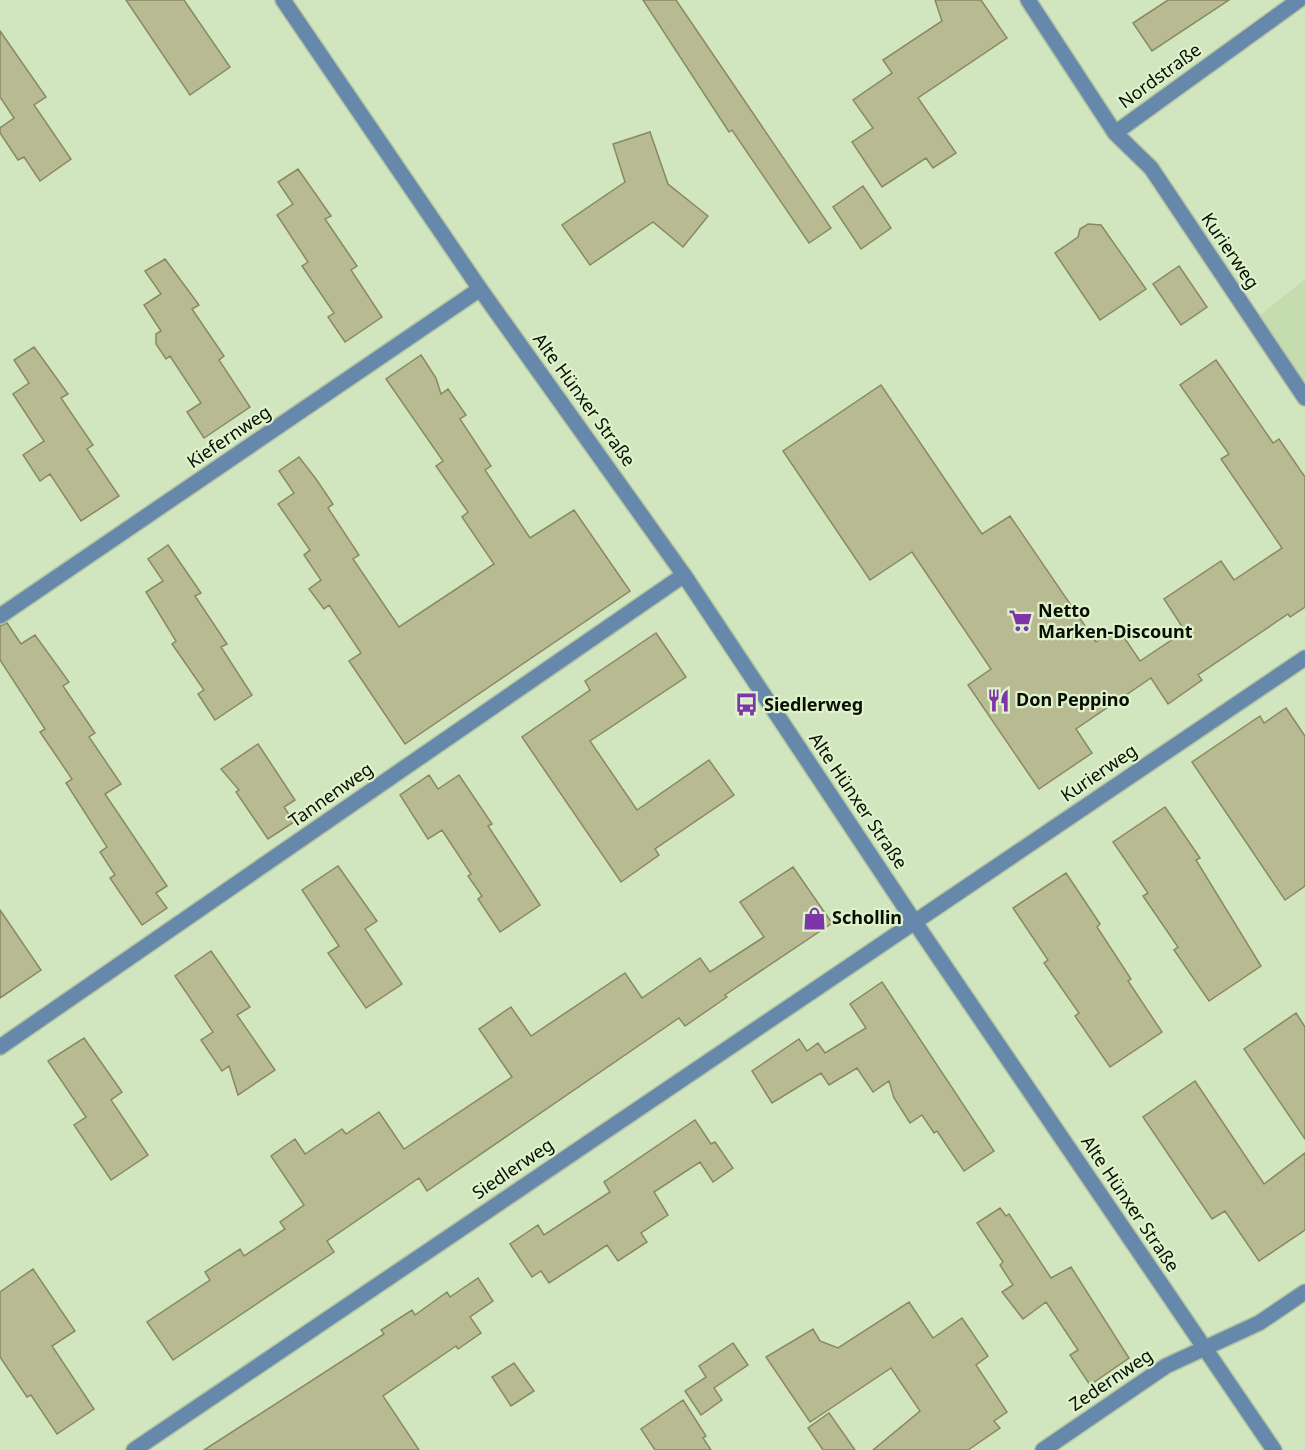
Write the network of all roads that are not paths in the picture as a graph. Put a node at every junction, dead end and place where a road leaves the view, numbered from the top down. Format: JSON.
{"nodes":[{"id":1,"x":283,"y":0,"type":"edge"},
{"id":2,"x":1028,"y":0,"type":"edge"},
{"id":3,"x":1299,"y":0,"type":"edge"},
{"id":4,"x":1114,"y":133,"type":"junction"},
{"id":5,"x":480,"y":289,"type":"junction"},
{"id":6,"x":1305,"y":398,"type":"edge"},
{"id":7,"x":684,"y":575,"type":"junction"},
{"id":8,"x":0,"y":616,"type":"edge"},
{"id":9,"x":1305,"y":657,"type":"edge"},
{"id":10,"x":914,"y":921,"type":"junction"},
{"id":11,"x":0,"y":1047,"type":"edge"},
{"id":12,"x":1305,"y":1292,"type":"edge"},
{"id":13,"x":1204,"y":1348,"type":"junction"},
{"id":14,"x":134,"y":1450,"type":"edge"},
{"id":15,"x":1043,"y":1450,"type":"edge"},
{"id":16,"x":1274,"y":1450,"type":"edge"}],
"edges":[{"from":1,"to":5,"type":"street","name":"Alte Hünxer Straße"},
{"from":2,"to":4,"type":"street","name":"Nordstraße"},
{"from":3,"to":4,"type":"street","name":"Nordstraße"},
{"from":4,"to":6,"type":"street","name":"Kurierweg"},
{"from":5,"to":7,"type":"street","name":"Alte Hünxer Straße"},
{"from":5,"to":8,"type":"street","name":"Kiefernweg"},
{"from":7,"to":10,"type":"street","name":"Alte Hünxer Straße"},
{"from":7,"to":11,"type":"street","name":"Tannenweg"},
{"from":9,"to":10,"type":"street","name":"Kurierweg"},
{"from":10,"to":13,"type":"street","name":"Alte Hünxer Straße"},
{"from":10,"to":14,"type":"street","name":"Siedlerweg"},
{"from":12,"to":13,"type":"street"},
{"from":13,"to":15,"type":"street","name":"Zedernweg"},
{"from":13,"to":16,"type":"street","name":"Alte Hünxer Straße"}]}
